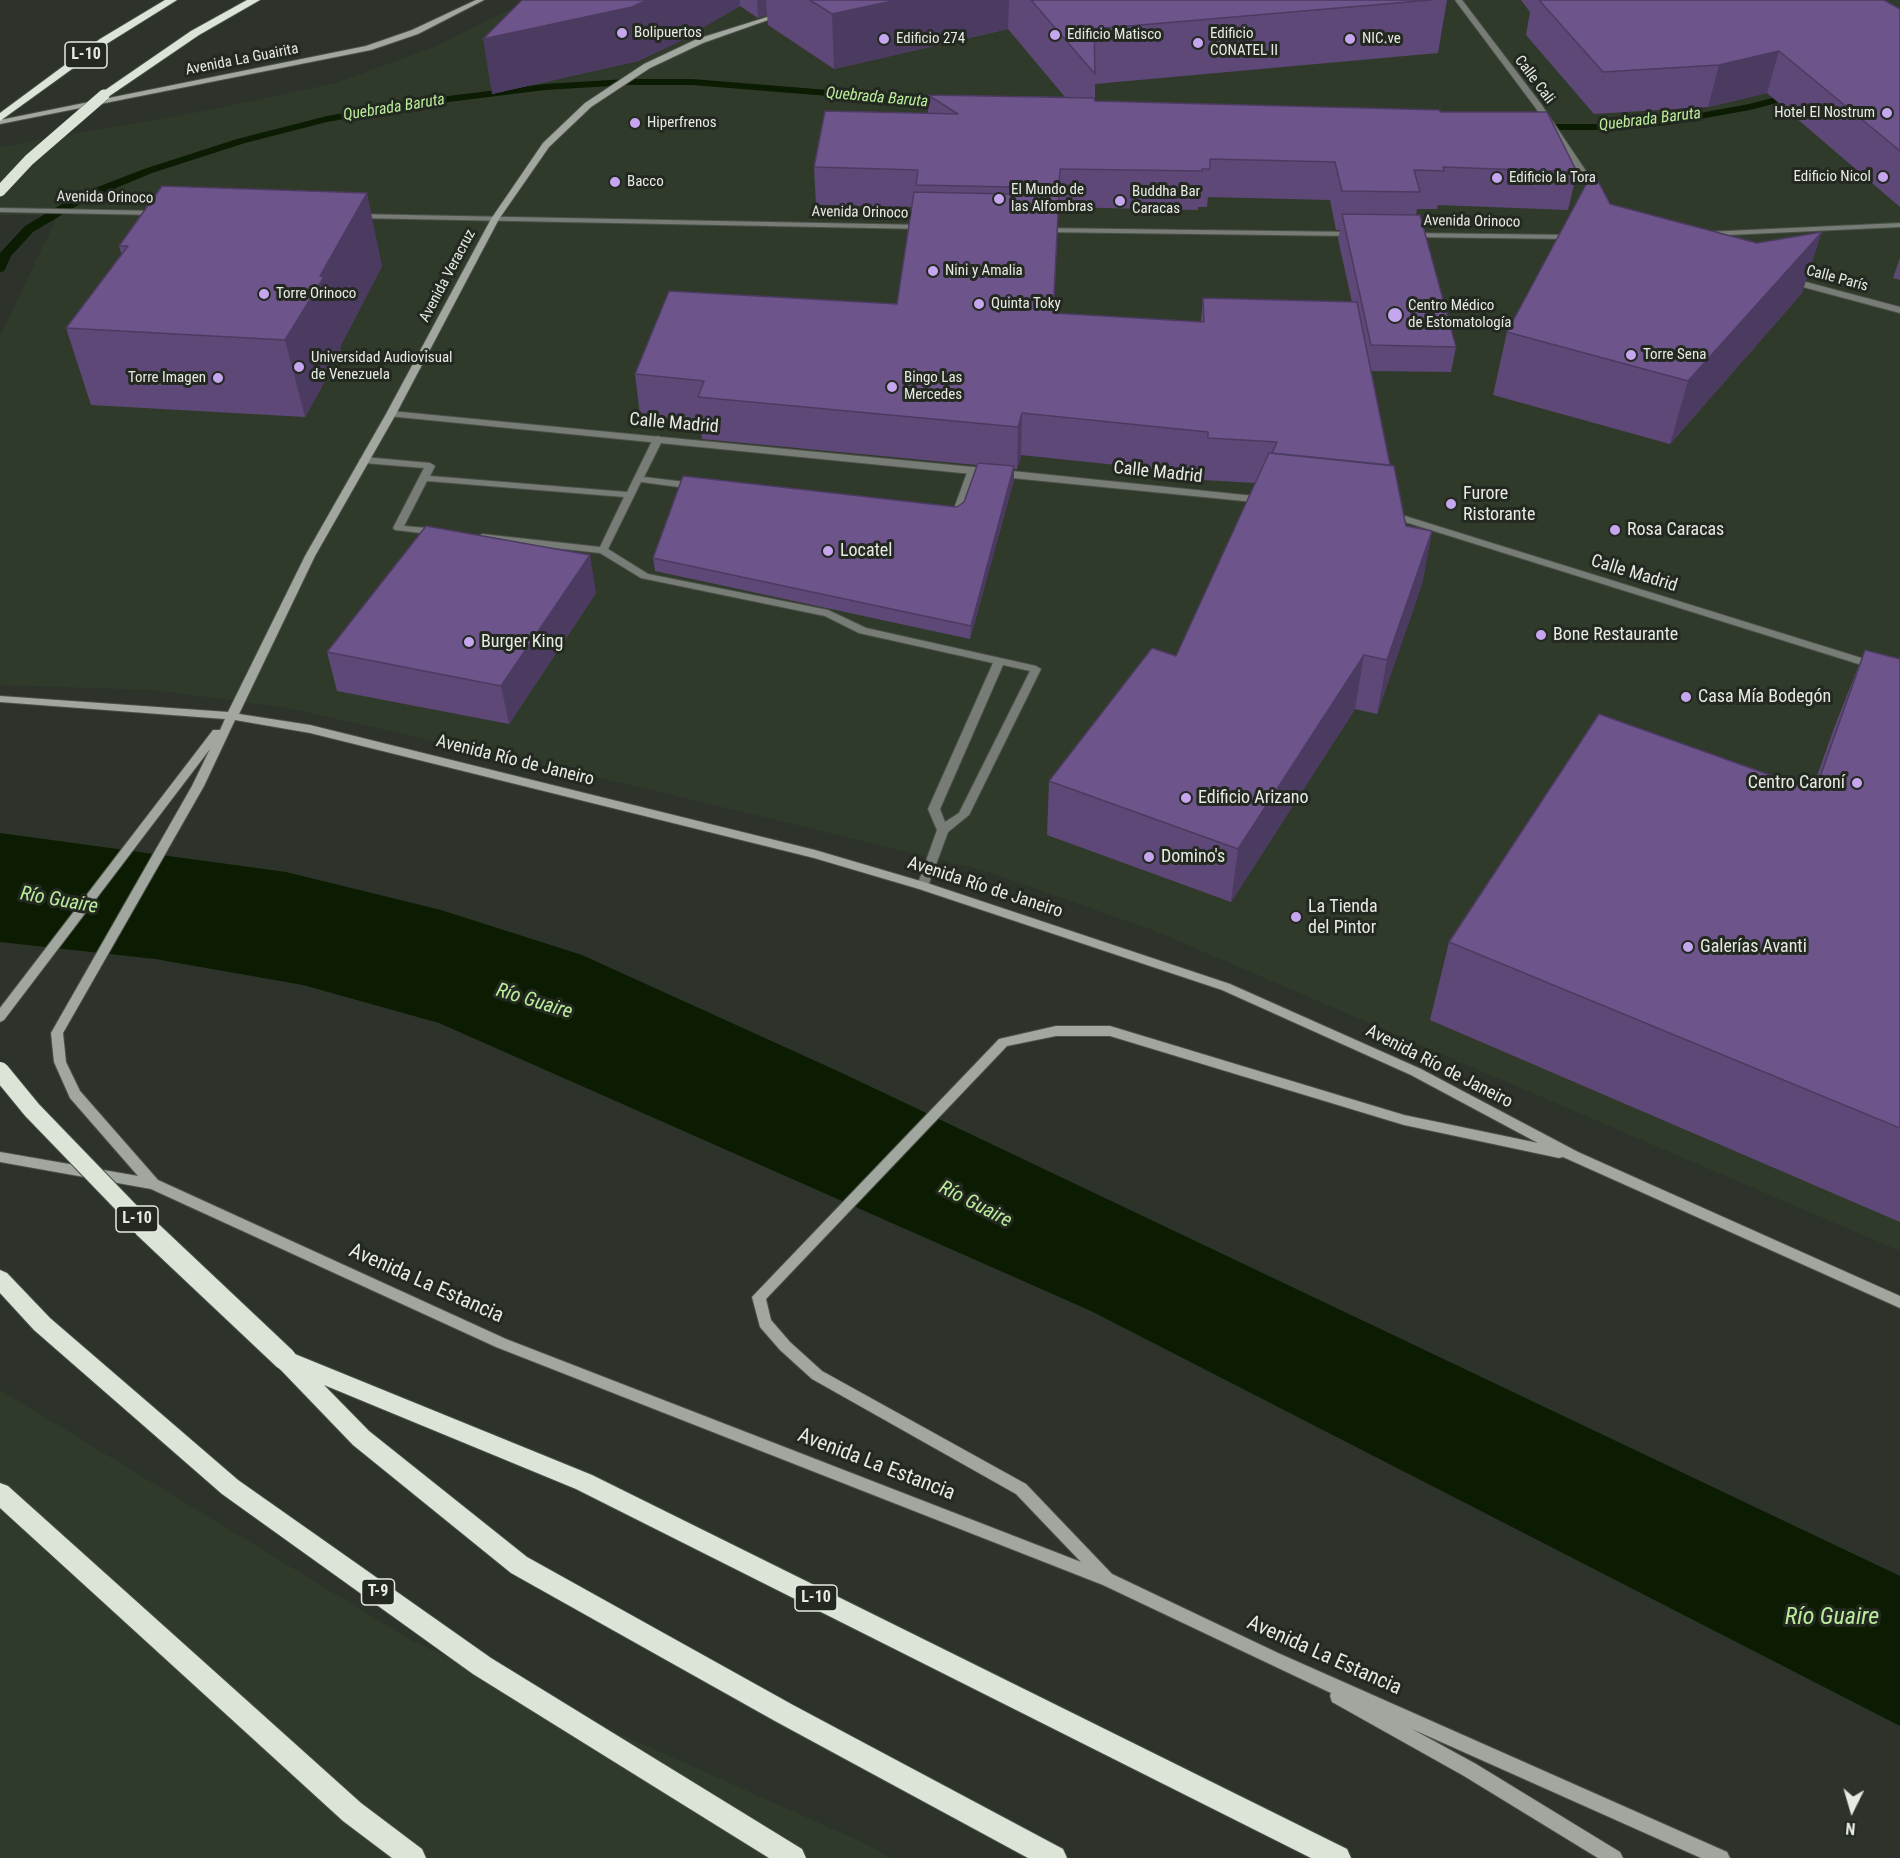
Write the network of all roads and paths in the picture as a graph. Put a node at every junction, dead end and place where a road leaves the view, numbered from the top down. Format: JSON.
{"nodes":[{"id":1,"x":172,"y":0,"type":"edge"},
{"id":2,"x":255,"y":0,"type":"edge"},
{"id":3,"x":481,"y":0,"type":"edge"},
{"id":4,"x":1458,"y":0,"type":"edge"},
{"id":5,"x":789,"y":12,"type":"dead end"},
{"id":6,"x":0,"y":118,"type":"edge"},
{"id":7,"x":0,"y":122,"type":"edge"},
{"id":8,"x":0,"y":191,"type":"edge"},
{"id":9,"x":1601,"y":199,"type":"edge"},
{"id":10,"x":0,"y":210,"type":"edge"},
{"id":11,"x":164,"y":213,"type":"edge"},
{"id":12,"x":348,"y":216,"type":"edge"},
{"id":13,"x":495,"y":219,"type":"junction"},
{"id":14,"x":1900,"y":225,"type":"edge"},
{"id":15,"x":936,"y":228,"type":"edge"},
{"id":16,"x":1032,"y":230,"type":"edge"},
{"id":17,"x":1365,"y":235,"type":"edge"},
{"id":18,"x":1401,"y":235,"type":"edge"},
{"id":19,"x":1696,"y":235,"type":"edge"},
{"id":20,"x":1580,"y":237,"type":"edge"},
{"id":21,"x":1786,"y":280,"type":"edge"},
{"id":22,"x":1900,"y":310,"type":"edge"},
{"id":23,"x":390,"y":414,"type":"junction"},
{"id":24,"x":658,"y":440,"type":"junction"},
{"id":25,"x":364,"y":460,"type":"junction"},
{"id":26,"x":973,"y":470,"type":"junction"},
{"id":27,"x":424,"y":478,"type":"junction"},
{"id":28,"x":638,"y":479,"type":"junction"},
{"id":29,"x":709,"y":487,"type":"edge"},
{"id":30,"x":630,"y":495,"type":"junction"},
{"id":31,"x":1280,"y":502,"type":"edge"},
{"id":32,"x":1375,"y":512,"type":"edge"},
{"id":33,"x":945,"y":514,"type":"edge"},
{"id":34,"x":455,"y":534,"type":"edge"},
{"id":35,"x":466,"y":535,"type":"edge"},
{"id":36,"x":603,"y":550,"type":"junction"},
{"id":37,"x":999,"y":662,"type":"junction"},
{"id":38,"x":1900,"y":674,"type":"edge"},
{"id":39,"x":0,"y":699,"type":"edge"},
{"id":40,"x":230,"y":716,"type":"junction"},
{"id":41,"x":943,"y":830,"type":"junction"},
{"id":42,"x":923,"y":886,"type":"junction"},
{"id":43,"x":0,"y":1017,"type":"edge"},
{"id":44,"x":0,"y":1071,"type":"edge"},
{"id":45,"x":1573,"y":1156,"type":"junction"},
{"id":46,"x":0,"y":1157,"type":"edge"},
{"id":47,"x":153,"y":1184,"type":"junction"},
{"id":48,"x":0,"y":1279,"type":"edge"},
{"id":49,"x":1900,"y":1302,"type":"edge"},
{"id":50,"x":285,"y":1359,"type":"junction"},
{"id":51,"x":0,"y":1493,"type":"edge"},
{"id":52,"x":1109,"y":1580,"type":"junction"},
{"id":53,"x":1272,"y":1659,"type":"junction"},
{"id":54,"x":413,"y":1858,"type":"edge"},
{"id":55,"x":793,"y":1858,"type":"edge"},
{"id":56,"x":1054,"y":1858,"type":"edge"},
{"id":57,"x":1338,"y":1858,"type":"edge"},
{"id":58,"x":1614,"y":1858,"type":"edge"},
{"id":59,"x":1721,"y":1858,"type":"edge"}],
"edges":[{"from":1,"to":6,"type":"highway","number":"L-10"},
{"from":2,"to":8,"type":"highway","number":"L-10","bridge":true},
{"from":3,"to":7,"type":"street","name":"Avenida La Guairita"},
{"from":4,"to":9,"type":"street","name":"Calle Cali"},
{"from":5,"to":13,"type":"street","name":"Avenida Veracruz"},
{"from":10,"to":11,"type":"street","name":"Avenida Orinoco"},
{"from":12,"to":13,"type":"street","name":"Avenida Orinoco"},
{"from":13,"to":15,"type":"street","name":"Avenida Orinoco"},
{"from":13,"to":23,"type":"street","name":"Avenida Veracruz"},
{"from":14,"to":19,"type":"street"},
{"from":16,"to":17,"type":"street"},
{"from":18,"to":20,"type":"street","name":"Avenida Orinoco"},
{"from":21,"to":22,"type":"street","name":"Calle París"},
{"from":23,"to":24,"type":"street","name":"Calle Madrid"},
{"from":23,"to":25,"type":"street","name":"Avenida Veracruz"},
{"from":24,"to":26,"type":"street","name":"Calle Madrid"},
{"from":24,"to":28,"type":"street"},
{"from":25,"to":27,"type":"street"},
{"from":25,"to":40,"type":"street","name":"Avenida Veracruz"},
{"from":26,"to":31,"type":"street","name":"Calle Madrid"},
{"from":26,"to":33,"type":"street"},
{"from":27,"to":30,"type":"street"},
{"from":27,"to":34,"type":"street"},
{"from":28,"to":29,"type":"street"},
{"from":28,"to":30,"type":"street"},
{"from":30,"to":36,"type":"street"},
{"from":32,"to":38,"type":"street","name":"Calle Madrid"},
{"from":35,"to":36,"type":"street"},
{"from":36,"to":37,"type":"street"},
{"from":37,"to":41,"type":"street"},
{"from":37,"to":41,"type":"street"},
{"from":39,"to":40,"type":"street","name":"Avenida Río de Janeiro"},
{"from":40,"to":42,"type":"street","name":"Avenida Río de Janeiro"},
{"from":40,"to":43,"type":"street"},
{"from":40,"to":47,"type":"street"},
{"from":41,"to":42,"type":"street"},
{"from":42,"to":45,"type":"street","name":"Avenida Río de Janeiro"},
{"from":44,"to":50,"type":"highway","number":"L-10","bridge":true},
{"from":45,"to":49,"type":"street","name":"Avenida Río de Janeiro"},
{"from":45,"to":52,"type":"street"},
{"from":46,"to":47,"type":"street","name":"Avenida La Estancia"},
{"from":47,"to":52,"type":"street","name":"Avenida La Estancia"},
{"from":48,"to":55,"type":"highway","number":"T-9"},
{"from":50,"to":56,"type":"highway","number":"L-10"},
{"from":50,"to":57,"type":"highway","number":"L-10"},
{"from":51,"to":54,"type":"highway"},
{"from":52,"to":53,"type":"street","name":"Avenida La Estancia"},
{"from":53,"to":58,"type":"street"},
{"from":53,"to":59,"type":"street","name":"Avenida La Estancia"}]}
